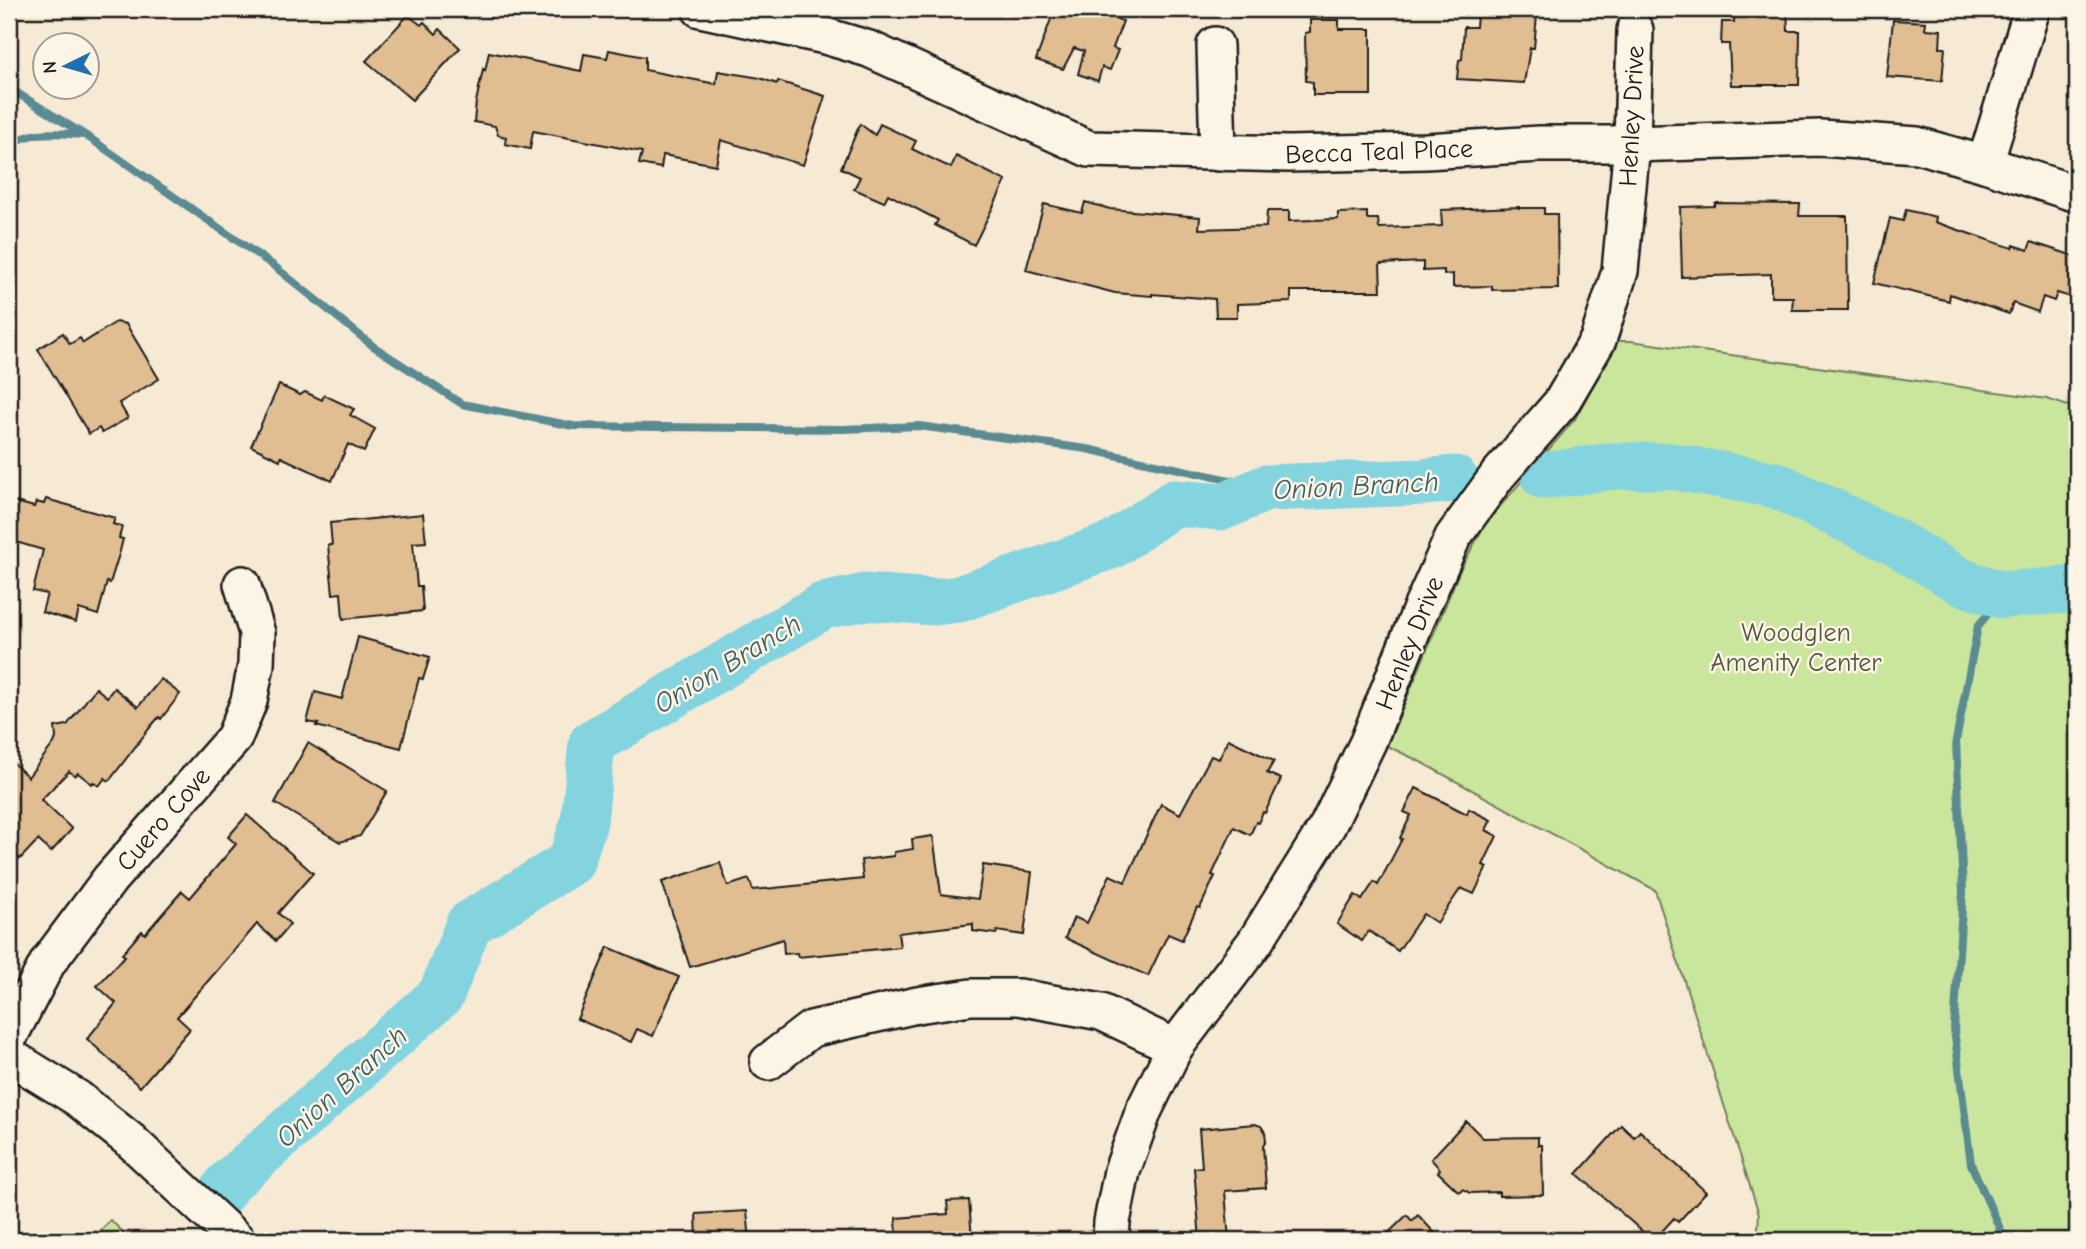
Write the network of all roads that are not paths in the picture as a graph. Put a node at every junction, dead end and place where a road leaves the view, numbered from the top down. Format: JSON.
{"nodes":[{"id":1,"x":700,"y":9,"type":"edge"},
{"id":2,"x":2032,"y":9,"type":"edge"},
{"id":3,"x":1635,"y":30,"type":"dead end"},
{"id":4,"x":1215,"y":45,"type":"dead end"},
{"id":5,"x":1632,"y":144,"type":"junction"},
{"id":6,"x":1218,"y":153,"type":"junction"},
{"id":7,"x":1985,"y":164,"type":"junction"},
{"id":8,"x":2077,"y":194,"type":"edge"},
{"id":9,"x":242,"y":584,"type":"dead end"},
{"id":10,"x":9,"y":1037,"type":"edge"},
{"id":11,"x":1175,"y":1047,"type":"junction"},
{"id":12,"x":9,"y":1056,"type":"edge"},
{"id":13,"x":768,"y":1062,"type":"dead end"},
{"id":14,"x":237,"y":1240,"type":"edge"},
{"id":15,"x":1111,"y":1240,"type":"edge"}],
"edges":[{"from":1,"to":6,"type":"street","name":"Becca Teal Place"},
{"from":2,"to":7,"type":"street"},
{"from":3,"to":5,"type":"street","name":"Henley Drive"},
{"from":4,"to":6,"type":"street"},
{"from":5,"to":6,"type":"street","name":"Becca Teal Place"},
{"from":5,"to":7,"type":"street","name":"Becca Teal Place"},
{"from":5,"to":11,"type":"street","name":"Henley Drive"},
{"from":7,"to":8,"type":"street","name":"Becca Teal Place"},
{"from":9,"to":10,"type":"street","name":"Cuero Cove"},
{"from":11,"to":13,"type":"street"},
{"from":11,"to":15,"type":"street","name":"Henley Drive"},
{"from":12,"to":14,"type":"street"}]}
